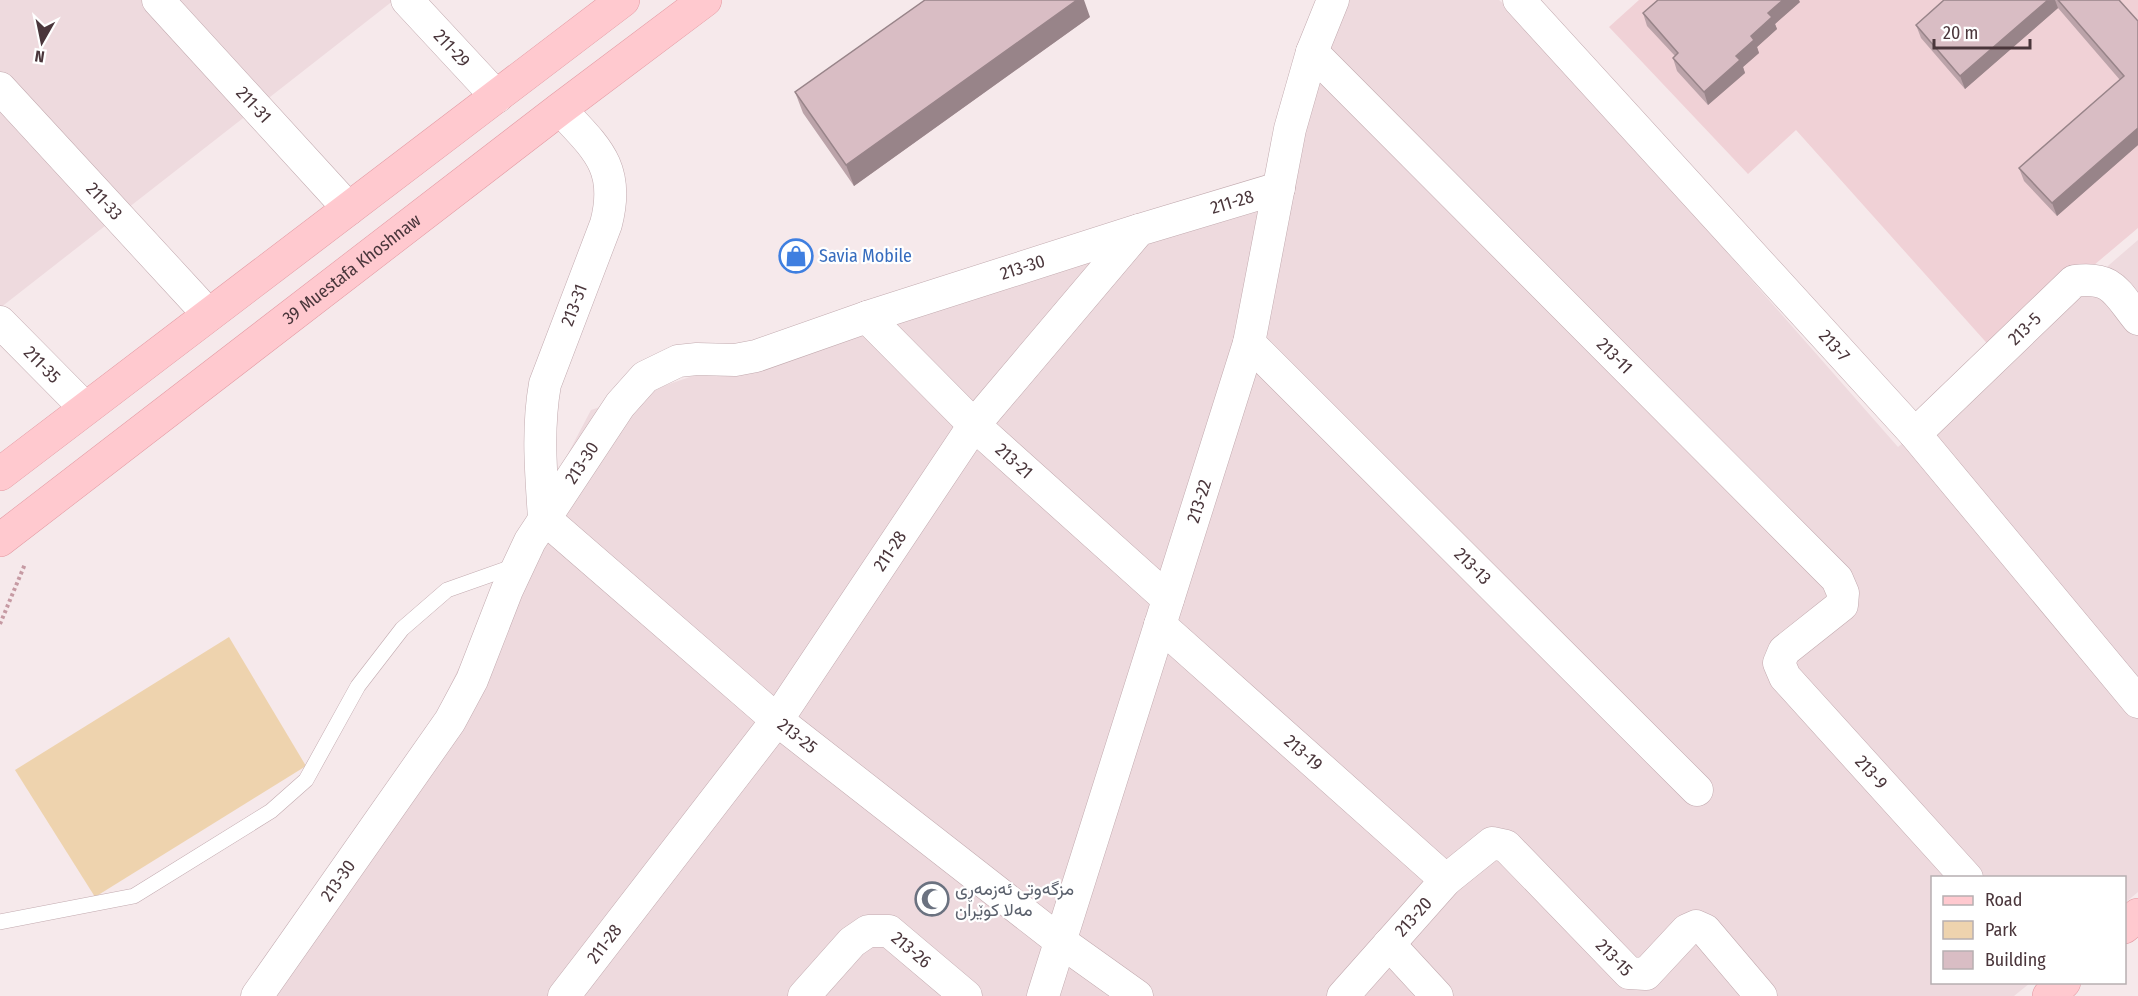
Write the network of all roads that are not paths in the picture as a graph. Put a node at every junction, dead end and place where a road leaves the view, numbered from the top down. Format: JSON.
{"nodes":[{"id":1,"x":158,"y":0,"type":"edge"},
{"id":2,"x":407,"y":0,"type":"edge"},
{"id":3,"x":624,"y":0,"type":"edge"},
{"id":4,"x":705,"y":0,"type":"edge"},
{"id":5,"x":1333,"y":0,"type":"edge"},
{"id":6,"x":1532,"y":4,"type":"edge"},
{"id":7,"x":1312,"y":52,"type":"junction"},
{"id":8,"x":0,"y":88,"type":"edge"},
{"id":9,"x":497,"y":97,"type":"junction"},
{"id":10,"x":560,"y":109,"type":"junction"},
{"id":11,"x":1279,"y":188,"type":"junction"},
{"id":12,"x":349,"y":209,"type":"junction"},
{"id":13,"x":1139,"y":230,"type":"junction"},
{"id":14,"x":209,"y":315,"type":"junction"},
{"id":15,"x":867,"y":317,"type":"junction"},
{"id":16,"x":2138,"y":319,"type":"edge"},
{"id":17,"x":0,"y":322,"type":"edge"},
{"id":18,"x":1249,"y":343,"type":"junction"},
{"id":19,"x":85,"y":408,"type":"junction"},
{"id":20,"x":974,"y":425,"type":"junction"},
{"id":21,"x":1915,"y":434,"type":"junction"},
{"id":22,"x":0,"y":474,"type":"edge"},
{"id":23,"x":544,"y":518,"type":"junction"},
{"id":24,"x":0,"y":540,"type":"edge"},
{"id":25,"x":518,"y":566,"type":"junction"},
{"id":26,"x":1164,"y":612,"type":"junction"},
{"id":27,"x":1779,"y":663,"type":"joint"},
{"id":28,"x":2138,"y":702,"type":"edge"},
{"id":29,"x":777,"y":720,"type":"junction"},
{"id":30,"x":1697,"y":790,"type":"dead end"},
{"id":31,"x":1492,"y":843,"type":"joint"},
{"id":32,"x":1965,"y":876,"type":"edge"},
{"id":33,"x":1446,"y":880,"type":"junction"},
{"id":34,"x":2138,"y":915,"type":"edge"},
{"id":35,"x":0,"y":922,"type":"edge"},
{"id":36,"x":2126,"y":925,"type":"edge"},
{"id":37,"x":1060,"y":941,"type":"junction"},
{"id":38,"x":1389,"y":944,"type":"junction"},
{"id":39,"x":257,"y":996,"type":"edge"},
{"id":40,"x":564,"y":996,"type":"edge"},
{"id":41,"x":804,"y":996,"type":"edge"},
{"id":42,"x":966,"y":996,"type":"edge"},
{"id":43,"x":1043,"y":996,"type":"edge"},
{"id":44,"x":1137,"y":996,"type":"edge"},
{"id":45,"x":1343,"y":996,"type":"edge"},
{"id":46,"x":1437,"y":996,"type":"edge"},
{"id":47,"x":1761,"y":996,"type":"edge"}],
"edges":[{"from":1,"to":12,"type":"street","name":"211-31"},
{"from":2,"to":9,"type":"street","name":"211-29"},
{"from":3,"to":9,"type":"main road"},
{"from":4,"to":10,"type":"main road","name":"39 Muestafa Khoshnaw"},
{"from":5,"to":7,"type":"street","name":"213-22"},
{"from":6,"to":21,"type":"street","name":"213-7"},
{"from":7,"to":11,"type":"street","name":"213-22"},
{"from":7,"to":27,"type":"street","name":"213-11"},
{"from":8,"to":14,"type":"street","name":"211-33"},
{"from":9,"to":12,"type":"main road"},
{"from":10,"to":23,"type":"street","name":"213-31"},
{"from":10,"to":24,"type":"main road","name":"39 Muestafa Khoshnaw"},
{"from":11,"to":13,"type":"street","name":"211-28"},
{"from":11,"to":18,"type":"street","name":"213-22"},
{"from":12,"to":14,"type":"main road"},
{"from":13,"to":15,"type":"street","name":"213-30"},
{"from":13,"to":20,"type":"street","name":"211-28"},
{"from":14,"to":19,"type":"main road"},
{"from":15,"to":20,"type":"street","name":"213-21"},
{"from":15,"to":23,"type":"street","name":"213-30"},
{"from":16,"to":21,"type":"street","name":"213-5"},
{"from":17,"to":19,"type":"street","name":"211-35"},
{"from":18,"to":26,"type":"street","name":"213-22"},
{"from":18,"to":30,"type":"street","name":"213-13"},
{"from":19,"to":22,"type":"main road"},
{"from":20,"to":26,"type":"street","name":"213-21"},
{"from":20,"to":29,"type":"street","name":"211-28"},
{"from":21,"to":28,"type":"street","name":"213-7"},
{"from":23,"to":25,"type":"street","name":"213-30"},
{"from":23,"to":29,"type":"street","name":"213-25"},
{"from":25,"to":35,"type":"lane"},
{"from":25,"to":39,"type":"street","name":"213-30"},
{"from":26,"to":33,"type":"street","name":"213-19"},
{"from":26,"to":37,"type":"street","name":"213-22"},
{"from":27,"to":32,"type":"street","name":"213-9"},
{"from":29,"to":37,"type":"street","name":"213-25"},
{"from":29,"to":40,"type":"street","name":"211-28"},
{"from":31,"to":33,"type":"street","name":"213-20"},
{"from":31,"to":47,"type":"street","name":"213-15"},
{"from":33,"to":38,"type":"street","name":"213-20"},
{"from":34,"to":36,"type":"main road"},
{"from":37,"to":43,"type":"street","name":"213-22"},
{"from":37,"to":44,"type":"street","name":"213-25"},
{"from":38,"to":45,"type":"street","name":"213-20"},
{"from":38,"to":46,"type":"street"},
{"from":41,"to":42,"type":"street","name":"213-26"}]}
